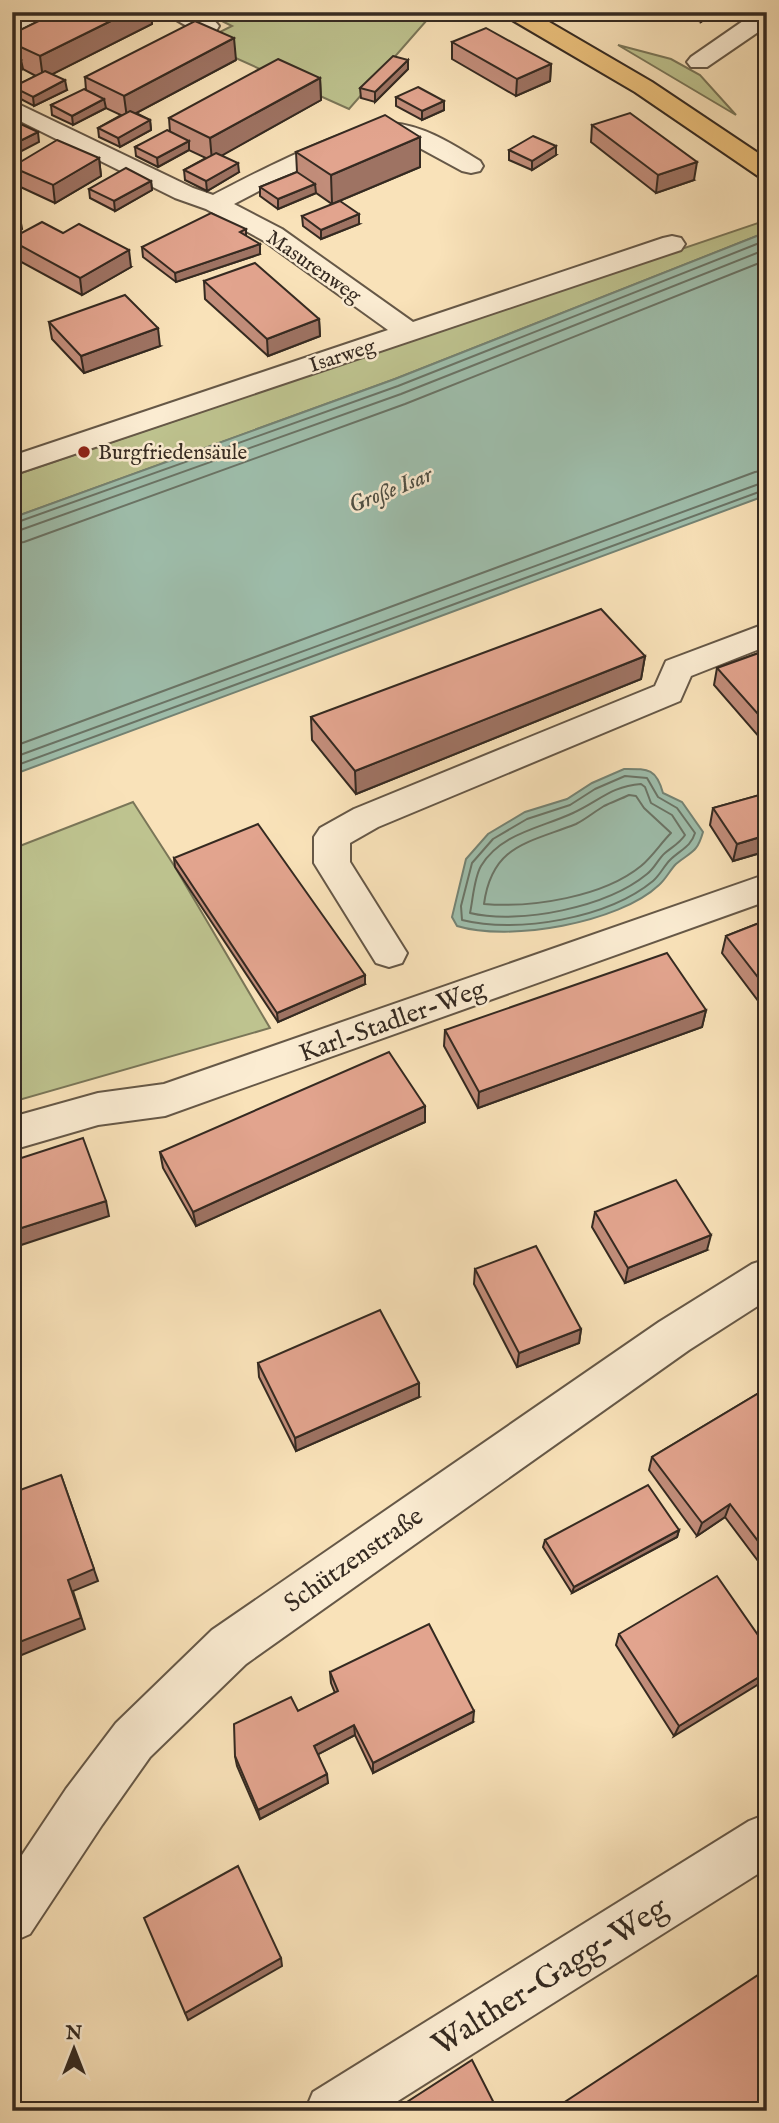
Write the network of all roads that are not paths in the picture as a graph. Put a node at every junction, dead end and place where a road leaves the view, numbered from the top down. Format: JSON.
{"nodes":[{"id":1,"x":45,"y":12,"type":"edge"},
{"id":2,"x":179,"y":12,"type":"edge"},
{"id":3,"x":514,"y":12,"type":"edge"},
{"id":4,"x":767,"y":15,"type":"edge"},
{"id":5,"x":208,"y":26,"type":"edge"},
{"id":6,"x":12,"y":28,"type":"edge"},
{"id":7,"x":699,"y":62,"type":"dead end"},
{"id":8,"x":56,"y":105,"type":"edge"},
{"id":9,"x":22,"y":113,"type":"edge"},
{"id":10,"x":138,"y":147,"type":"edge"},
{"id":11,"x":115,"y":159,"type":"junction"},
{"id":12,"x":471,"y":166,"type":"dead end"},
{"id":13,"x":767,"y":171,"type":"edge"},
{"id":14,"x":215,"y":204,"type":"junction"},
{"id":15,"x":672,"y":244,"type":"dead end"},
{"id":16,"x":410,"y":333,"type":"junction"},
{"id":17,"x":12,"y":466,"type":"edge"},
{"id":18,"x":767,"y":634,"type":"edge"},
{"id":19,"x":767,"y":887,"type":"edge"},
{"id":20,"x":389,"y":953,"type":"dead end"},
{"id":21,"x":12,"y":1134,"type":"edge"},
{"id":22,"x":767,"y":1277,"type":"edge"},
{"id":23,"x":767,"y":1839,"type":"edge"},
{"id":24,"x":12,"y":1916,"type":"edge"},
{"id":25,"x":332,"y":2111,"type":"edge"}],
"edges":[{"from":1,"to":6,"type":"street"},
{"from":2,"to":5,"type":"street"},
{"from":3,"to":13,"type":"main road"},
{"from":4,"to":7,"type":"street"},
{"from":8,"to":9,"type":"street"},
{"from":9,"to":11,"type":"street","name":"Masurenweg"},
{"from":10,"to":11,"type":"street"},
{"from":11,"to":14,"type":"street","name":"Masurenweg"},
{"from":12,"to":14,"type":"street"},
{"from":14,"to":16,"type":"street","name":"Masurenweg"},
{"from":15,"to":16,"type":"street","name":"Isarweg"},
{"from":16,"to":17,"type":"street","name":"Isarweg"},
{"from":18,"to":20,"type":"street"},
{"from":19,"to":21,"type":"street","name":"Karl-Stadler-Weg"},
{"from":22,"to":24,"type":"street","name":"Schützenstraße"},
{"from":23,"to":25,"type":"street","name":"Walther-Gagg-Weg"}]}
